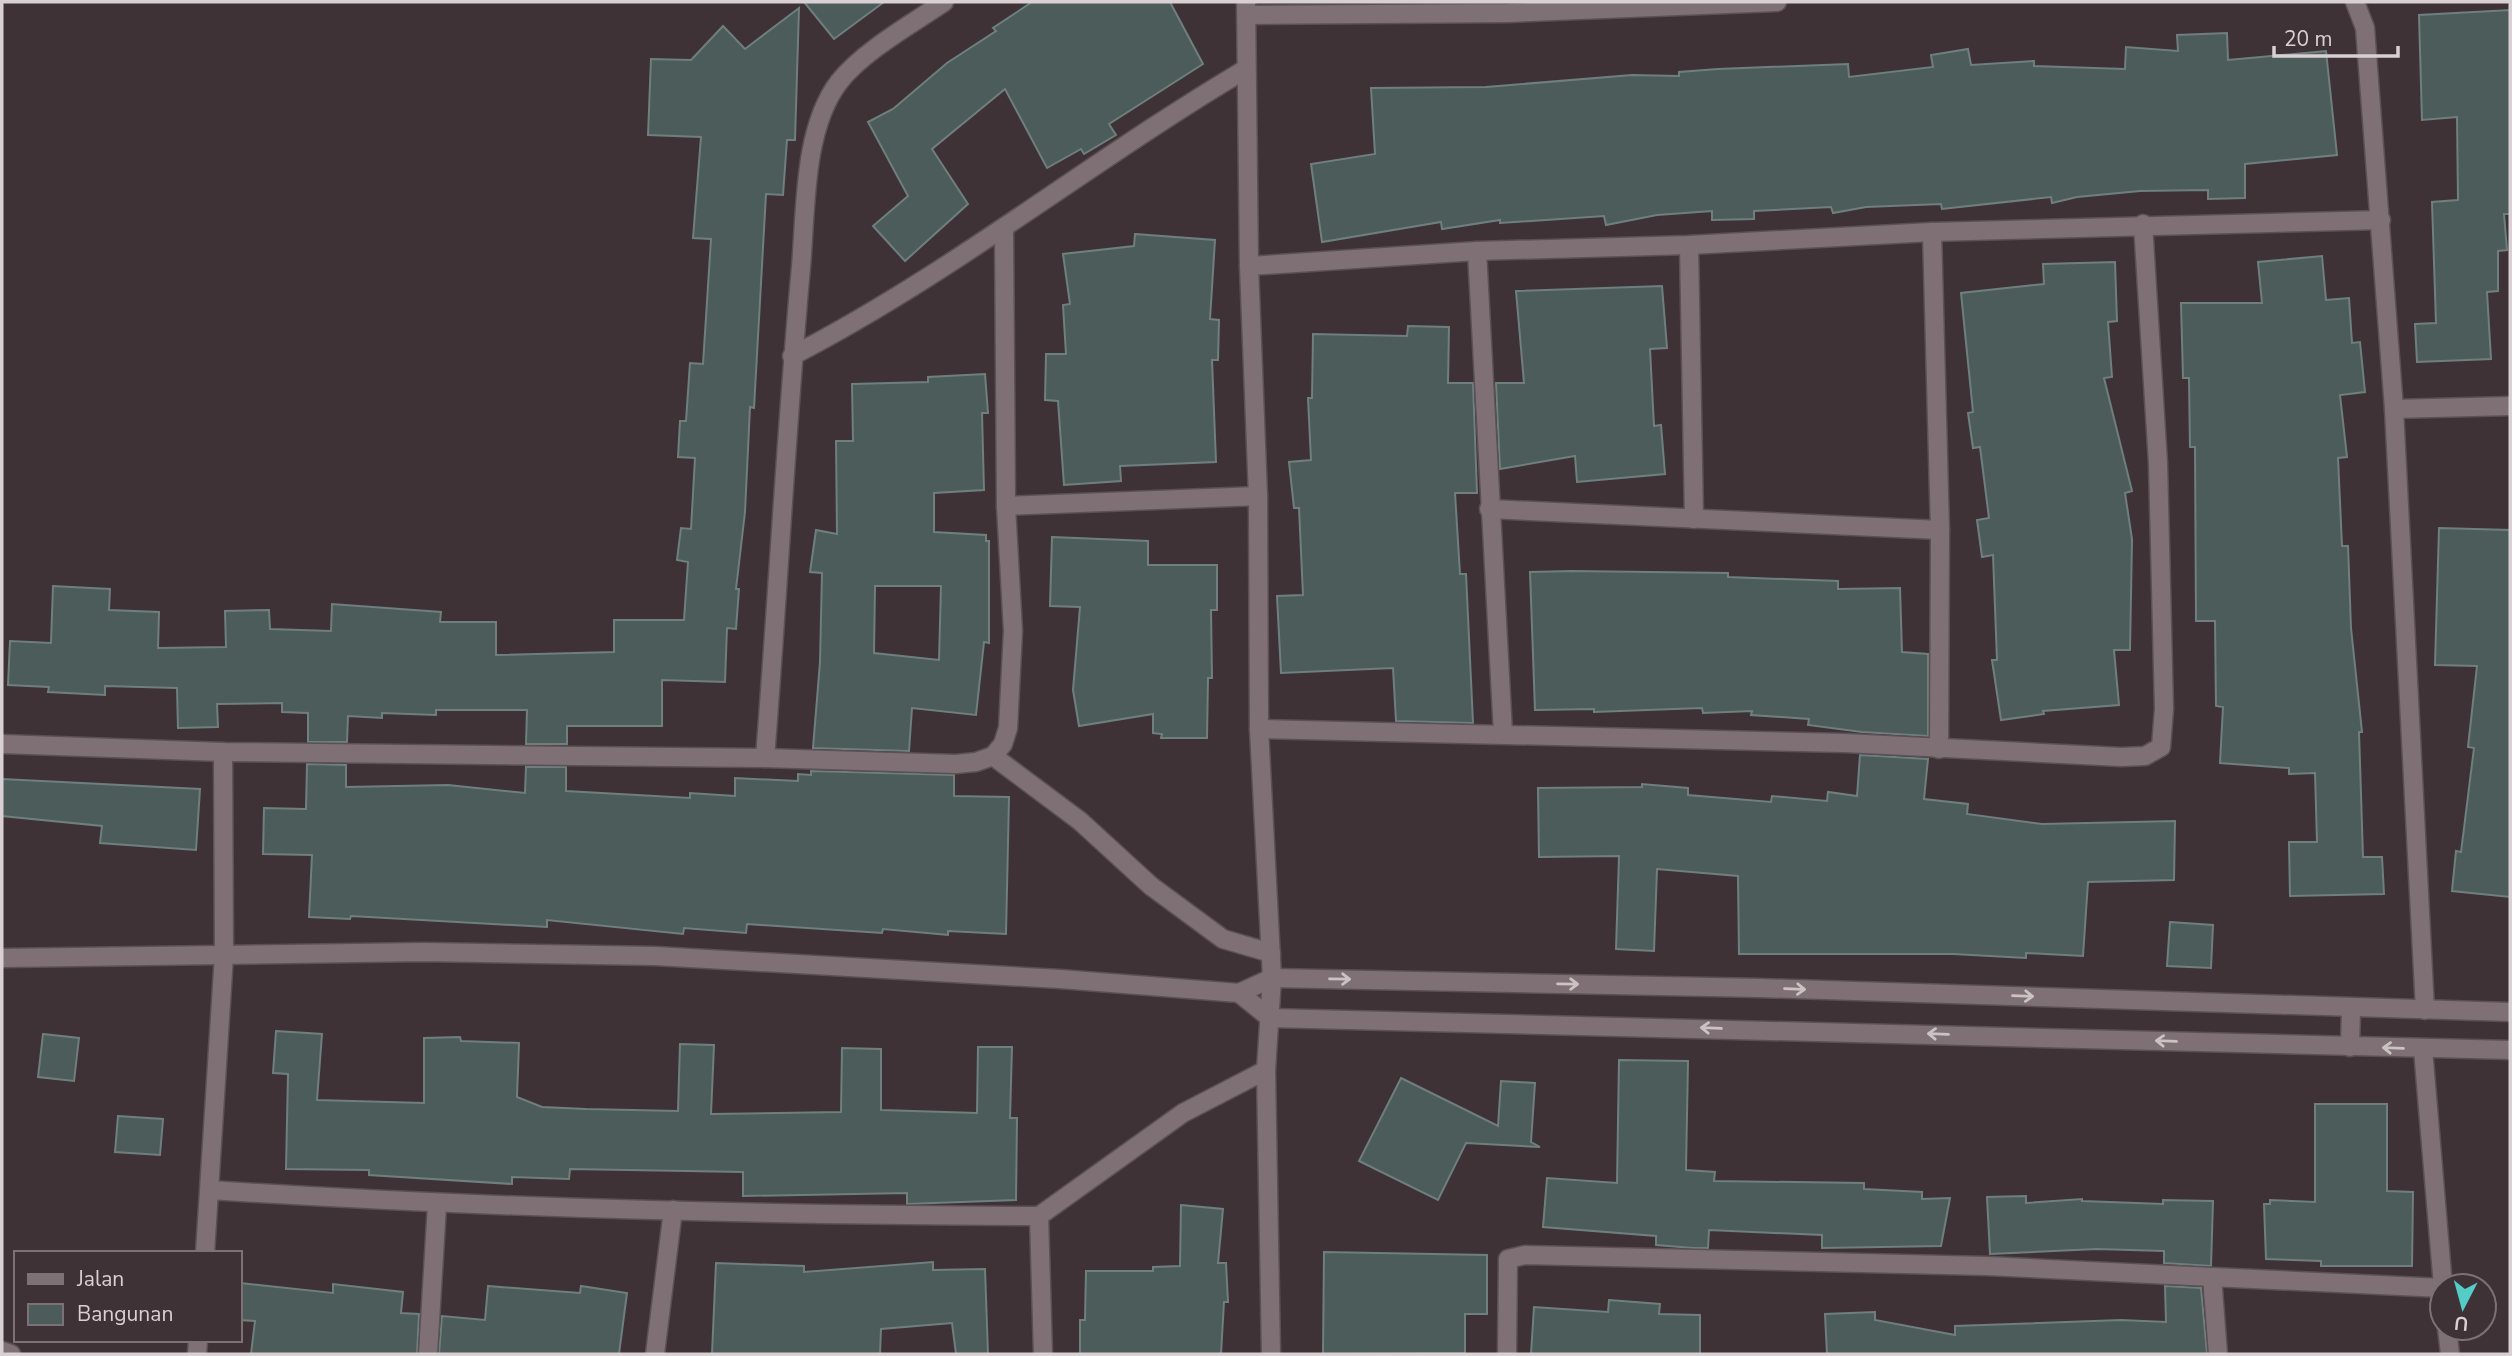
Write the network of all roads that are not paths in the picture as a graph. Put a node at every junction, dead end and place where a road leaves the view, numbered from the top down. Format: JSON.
{"nodes":[{"id":1,"x":944,"y":2,"type":"edge"},
{"id":2,"x":1777,"y":2,"type":"edge"},
{"id":3,"x":2355,"y":2,"type":"edge"},
{"id":4,"x":1246,"y":8,"type":"edge"},
{"id":5,"x":1247,"y":69,"type":"junction"},
{"id":6,"x":2381,"y":220,"type":"junction"},
{"id":7,"x":2143,"y":224,"type":"junction"},
{"id":8,"x":1003,"y":228,"type":"junction"},
{"id":9,"x":1932,"y":232,"type":"junction"},
{"id":10,"x":1689,"y":245,"type":"junction"},
{"id":11,"x":1477,"y":251,"type":"junction"},
{"id":12,"x":1249,"y":266,"type":"junction"},
{"id":13,"x":792,"y":356,"type":"junction"},
{"id":14,"x":2510,"y":406,"type":"edge"},
{"id":15,"x":2394,"y":410,"type":"junction"},
{"id":16,"x":1258,"y":496,"type":"junction"},
{"id":17,"x":1006,"y":506,"type":"junction"},
{"id":18,"x":1489,"y":509,"type":"junction"},
{"id":19,"x":1694,"y":519,"type":"junction"},
{"id":20,"x":1940,"y":530,"type":"junction"},
{"id":21,"x":1259,"y":729,"type":"junction"},
{"id":22,"x":1503,"y":733,"type":"junction"},
{"id":23,"x":2,"y":744,"type":"edge"},
{"id":24,"x":1939,"y":749,"type":"junction"},
{"id":25,"x":223,"y":752,"type":"junction"},
{"id":26,"x":993,"y":756,"type":"junction"},
{"id":27,"x":765,"y":758,"type":"junction"},
{"id":28,"x":1270,"y":953,"type":"junction"},
{"id":29,"x":224,"y":955,"type":"junction"},
{"id":30,"x":2,"y":958,"type":"edge"},
{"id":31,"x":1272,"y":978,"type":"junction"},
{"id":32,"x":1239,"y":993,"type":"junction"},
{"id":33,"x":2351,"y":1009,"type":"junction"},
{"id":34,"x":2426,"y":1010,"type":"junction"},
{"id":35,"x":2510,"y":1012,"type":"edge"},
{"id":36,"x":1270,"y":1018,"type":"junction"},
{"id":37,"x":2350,"y":1047,"type":"junction"},
{"id":38,"x":2423,"y":1049,"type":"junction"},
{"id":39,"x":2510,"y":1050,"type":"edge"},
{"id":40,"x":1266,"y":1070,"type":"junction"},
{"id":41,"x":210,"y":1190,"type":"junction"},
{"id":42,"x":437,"y":1205,"type":"junction"},
{"id":43,"x":673,"y":1210,"type":"junction"},
{"id":44,"x":1039,"y":1216,"type":"junction"},
{"id":45,"x":205,"y":1251,"type":"edge"},
{"id":46,"x":2441,"y":1272,"type":"edge"},
{"id":47,"x":2212,"y":1277,"type":"junction"},
{"id":48,"x":2428,"y":1286,"type":"edge"},
{"id":49,"x":2,"y":1351,"type":"edge"},
{"id":50,"x":11,"y":1354,"type":"edge"},
{"id":51,"x":428,"y":1354,"type":"edge"},
{"id":52,"x":655,"y":1354,"type":"edge"},
{"id":53,"x":1043,"y":1354,"type":"edge"},
{"id":54,"x":1271,"y":1354,"type":"edge"},
{"id":55,"x":1507,"y":1354,"type":"edge"},
{"id":56,"x":2218,"y":1354,"type":"edge"}],
"edges":[{"from":1,"to":13,"type":"street"},
{"from":2,"to":4,"type":"street"},
{"from":3,"to":6,"type":"street"},
{"from":4,"to":5,"type":"street"},
{"from":5,"to":8,"type":"street"},
{"from":5,"to":12,"type":"street"},
{"from":6,"to":7,"type":"street"},
{"from":6,"to":15,"type":"street"},
{"from":7,"to":9,"type":"street"},
{"from":7,"to":24,"type":"street"},
{"from":8,"to":13,"type":"street"},
{"from":8,"to":17,"type":"street"},
{"from":9,"to":10,"type":"street"},
{"from":9,"to":20,"type":"street"},
{"from":10,"to":11,"type":"street"},
{"from":10,"to":19,"type":"street"},
{"from":11,"to":12,"type":"street"},
{"from":11,"to":18,"type":"street"},
{"from":12,"to":16,"type":"street"},
{"from":13,"to":27,"type":"street"},
{"from":14,"to":15,"type":"street"},
{"from":15,"to":34,"type":"street"},
{"from":16,"to":17,"type":"street"},
{"from":16,"to":21,"type":"street"},
{"from":17,"to":26,"type":"street"},
{"from":18,"to":19,"type":"street"},
{"from":18,"to":22,"type":"street"},
{"from":19,"to":20,"type":"street"},
{"from":20,"to":24,"type":"street"},
{"from":21,"to":22,"type":"street"},
{"from":21,"to":28,"type":"street"},
{"from":22,"to":24,"type":"street"},
{"from":23,"to":25,"type":"street"},
{"from":25,"to":27,"type":"street"},
{"from":25,"to":29,"type":"street"},
{"from":26,"to":27,"type":"street"},
{"from":26,"to":28,"type":"street"},
{"from":28,"to":31,"type":"street"},
{"from":29,"to":30,"type":"street"},
{"from":29,"to":32,"type":"street"},
{"from":29,"to":41,"type":"street"},
{"from":31,"to":32,"type":"street"},
{"from":31,"to":33,"type":"street","one_way":true},
{"from":31,"to":36,"type":"street"},
{"from":32,"to":36,"type":"street"},
{"from":33,"to":34,"type":"street"},
{"from":33,"to":37,"type":"street"},
{"from":34,"to":35,"type":"street"},
{"from":37,"to":36,"type":"street","one_way":true},
{"from":36,"to":40,"type":"street"},
{"from":38,"to":37,"type":"street","one_way":true},
{"from":38,"to":39,"type":"street"},
{"from":38,"to":46,"type":"street"},
{"from":40,"to":44,"type":"street"},
{"from":40,"to":54,"type":"street"},
{"from":41,"to":42,"type":"street"},
{"from":41,"to":45,"type":"street"},
{"from":42,"to":43,"type":"street"},
{"from":42,"to":51,"type":"street"},
{"from":43,"to":44,"type":"street"},
{"from":43,"to":52,"type":"street"},
{"from":44,"to":53,"type":"street"},
{"from":47,"to":48,"type":"street"},
{"from":47,"to":55,"type":"street"},
{"from":47,"to":56,"type":"street"},
{"from":49,"to":50,"type":"street"}]}
